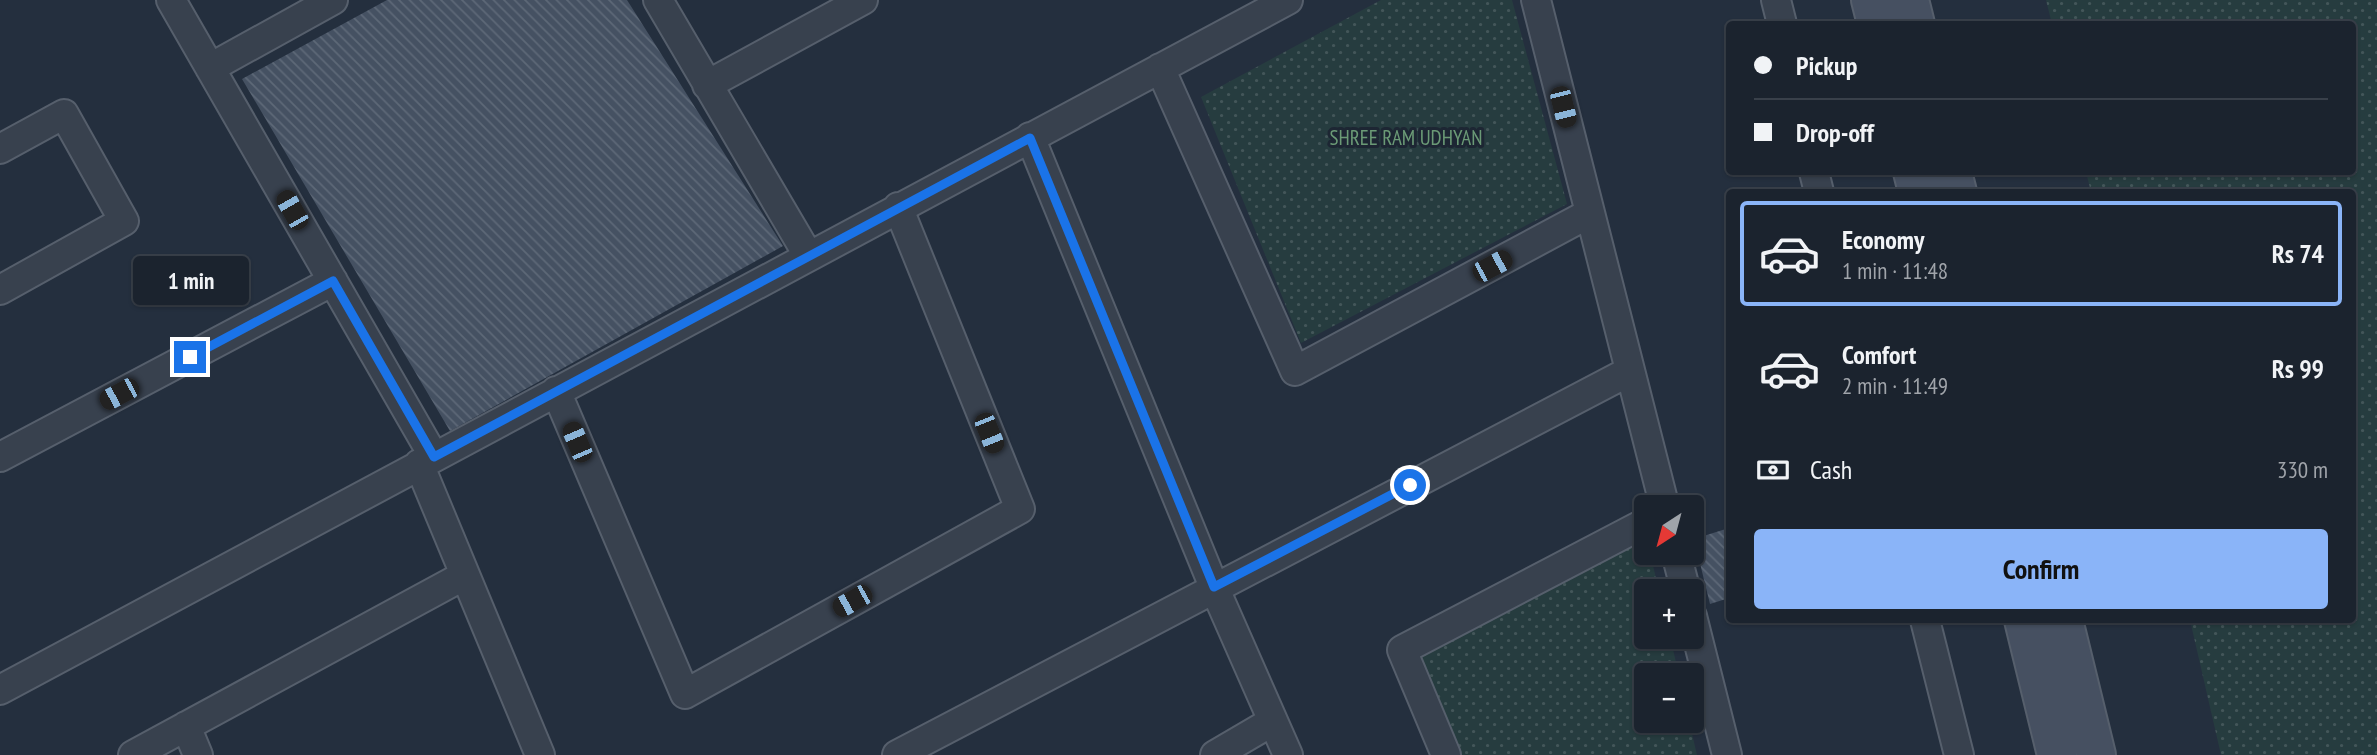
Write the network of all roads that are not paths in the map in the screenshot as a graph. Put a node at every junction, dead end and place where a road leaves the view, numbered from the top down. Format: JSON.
{"nodes":[{"id":1,"x":171,"y":0,"type":"edge"},
{"id":2,"x":333,"y":0,"type":"edge"},
{"id":3,"x":657,"y":0,"type":"edge"},
{"id":4,"x":863,"y":0,"type":"edge"},
{"id":5,"x":1288,"y":0,"type":"edge"},
{"id":6,"x":1536,"y":0,"type":"edge"},
{"id":7,"x":1776,"y":0,"type":"edge"},
{"id":8,"x":1871,"y":0,"type":"edge"},
{"id":9,"x":1909,"y":0,"type":"edge"},
{"id":10,"x":1781,"y":21,"type":"edge"},
{"id":11,"x":1876,"y":21,"type":"edge"},
{"id":12,"x":1914,"y":21,"type":"edge"},
{"id":13,"x":210,"y":68,"type":"junction"},
{"id":14,"x":1160,"y":68,"type":"junction"},
{"id":15,"x":707,"y":85,"type":"junction"},
{"id":16,"x":1030,"y":138,"type":"junction"},
{"id":17,"x":0,"y":149,"type":"edge"},
{"id":18,"x":898,"y":207,"type":"junction"},
{"id":19,"x":1590,"y":213,"type":"junction"},
{"id":20,"x":808,"y":255,"type":"junction"},
{"id":21,"x":333,"y":281,"type":"junction"},
{"id":22,"x":0,"y":290,"type":"edge"},
{"id":23,"x":1630,"y":371,"type":"junction"},
{"id":24,"x":556,"y":391,"type":"junction"},
{"id":25,"x":0,"y":457,"type":"edge"},
{"id":26,"x":427,"y":460,"type":"junction"},
{"id":27,"x":1662,"y":495,"type":"edge"},
{"id":28,"x":1634,"y":529,"type":"edge"},
{"id":29,"x":465,"y":575,"type":"junction"},
{"id":30,"x":1214,"y":587,"type":"junction"},
{"id":31,"x":1926,"y":623,"type":"edge"},
{"id":32,"x":2025,"y":623,"type":"edge"},
{"id":33,"x":2064,"y":623,"type":"edge"},
{"id":34,"x":1700,"y":649,"type":"edge"},
{"id":35,"x":0,"y":690,"type":"edge"},
{"id":36,"x":1273,"y":721,"type":"junction"},
{"id":37,"x":186,"y":726,"type":"junction"},
{"id":38,"x":910,"y":752,"type":"edge"},
{"id":39,"x":133,"y":755,"type":"edge"},
{"id":40,"x":198,"y":755,"type":"edge"},
{"id":41,"x":540,"y":755,"type":"edge"},
{"id":42,"x":1215,"y":755,"type":"edge"},
{"id":43,"x":1289,"y":755,"type":"edge"},
{"id":44,"x":1446,"y":755,"type":"edge"},
{"id":45,"x":1727,"y":755,"type":"edge"},
{"id":46,"x":1959,"y":755,"type":"edge"},
{"id":47,"x":2057,"y":755,"type":"edge"},
{"id":48,"x":2096,"y":755,"type":"edge"}],
"edges":[{"from":1,"to":13,"type":"street"},
{"from":2,"to":13,"type":"street"},
{"from":3,"to":15,"type":"street"},
{"from":4,"to":15,"type":"street"},
{"from":5,"to":14,"type":"street"},
{"from":6,"to":19,"type":"street"},
{"from":7,"to":10,"type":"street"},
{"from":8,"to":11,"type":"street"},
{"from":9,"to":12,"type":"street"},
{"from":13,"to":21,"type":"street"},
{"from":14,"to":16,"type":"street"},
{"from":14,"to":19,"type":"street"},
{"from":15,"to":20,"type":"street"},
{"from":16,"to":18,"type":"street"},
{"from":16,"to":30,"type":"street"},
{"from":17,"to":22,"type":"street"},
{"from":18,"to":20,"type":"street"},
{"from":18,"to":24,"type":"street"},
{"from":19,"to":23,"type":"street"},
{"from":20,"to":24,"type":"street"},
{"from":21,"to":25,"type":"street"},
{"from":21,"to":26,"type":"street"},
{"from":23,"to":27,"type":"street"},
{"from":23,"to":30,"type":"street"},
{"from":24,"to":26,"type":"street"},
{"from":26,"to":29,"type":"street"},
{"from":26,"to":35,"type":"street"},
{"from":28,"to":44,"type":"street"},
{"from":29,"to":37,"type":"street"},
{"from":29,"to":41,"type":"street"},
{"from":30,"to":36,"type":"street"},
{"from":30,"to":38,"type":"street"},
{"from":31,"to":46,"type":"street"},
{"from":32,"to":47,"type":"street"},
{"from":33,"to":48,"type":"street"},
{"from":34,"to":45,"type":"street"},
{"from":36,"to":42,"type":"street"},
{"from":36,"to":43,"type":"street"},
{"from":37,"to":39,"type":"street"},
{"from":37,"to":40,"type":"street"}]}
